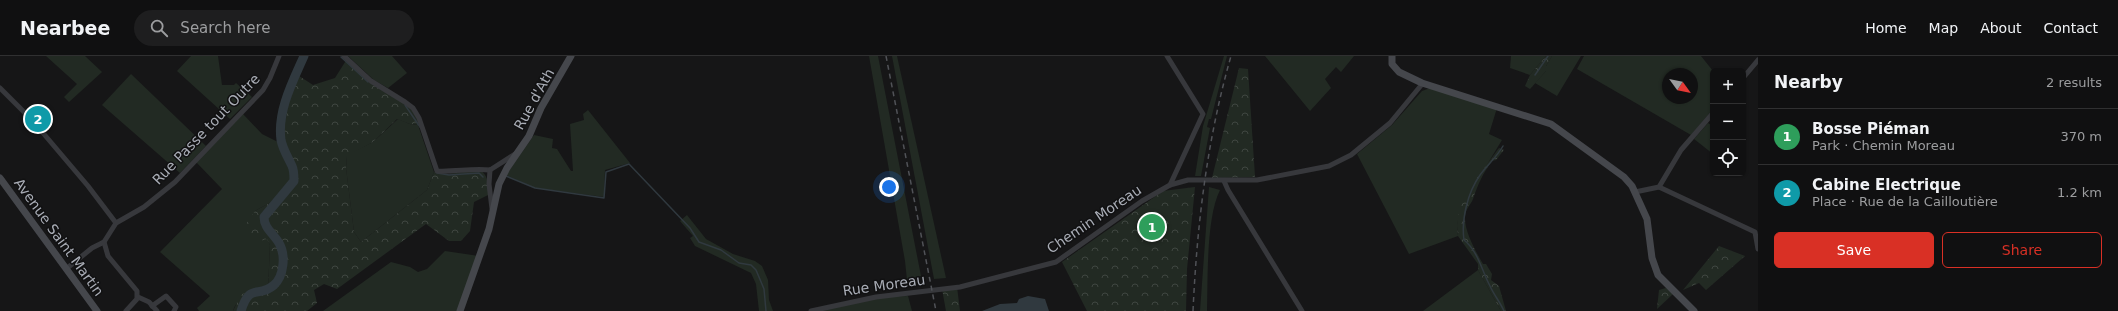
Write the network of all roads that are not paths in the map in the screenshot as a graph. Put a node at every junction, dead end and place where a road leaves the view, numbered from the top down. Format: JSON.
{"nodes":[{"id":1,"x":279,"y":56,"type":"edge"},
{"id":2,"x":344,"y":56,"type":"edge"},
{"id":3,"x":571,"y":56,"type":"edge"},
{"id":4,"x":1167,"y":56,"type":"edge"},
{"id":5,"x":1392,"y":56,"type":"edge"},
{"id":6,"x":1758,"y":60,"type":"edge"},
{"id":7,"x":1746,"y":74,"type":"edge"},
{"id":8,"x":1423,"y":83,"type":"junction"},
{"id":9,"x":0,"y":88,"type":"edge"},
{"id":10,"x":1710,"y":116,"type":"edge"},
{"id":11,"x":517,"y":153,"type":"junction"},
{"id":12,"x":490,"y":170,"type":"junction"},
{"id":13,"x":0,"y":178,"type":"edge"},
{"id":14,"x":1224,"y":181,"type":"junction"},
{"id":15,"x":1170,"y":184,"type":"junction"},
{"id":16,"x":1659,"y":187,"type":"junction"},
{"id":17,"x":1635,"y":192,"type":"junction"},
{"id":18,"x":492,"y":210,"type":"junction"},
{"id":19,"x":116,"y":223,"type":"junction"},
{"id":20,"x":104,"y":242,"type":"junction"},
{"id":21,"x":1758,"y":249,"type":"edge"},
{"id":22,"x":66,"y":270,"type":"junction"},
{"id":23,"x":960,"y":287,"type":"joint"},
{"id":24,"x":138,"y":297,"type":"junction"},
{"id":25,"x":152,"y":306,"type":"junction"},
{"id":26,"x":97,"y":311,"type":"edge"},
{"id":27,"x":126,"y":311,"type":"edge"},
{"id":28,"x":157,"y":311,"type":"edge"},
{"id":29,"x":174,"y":311,"type":"edge"},
{"id":30,"x":460,"y":311,"type":"edge"},
{"id":31,"x":811,"y":311,"type":"edge"},
{"id":32,"x":1302,"y":311,"type":"edge"},
{"id":33,"x":1694,"y":311,"type":"edge"}],
"edges":[{"from":1,"to":19,"type":"street","name":"Rue Passe tout Outre"},
{"from":2,"to":12,"type":"street"},
{"from":3,"to":11,"type":"street","name":"Rue d'Ath"},
{"from":4,"to":15,"type":"street"},
{"from":5,"to":8,"type":"street"},
{"from":6,"to":7,"type":"street"},
{"from":8,"to":14,"type":"street"},
{"from":8,"to":17,"type":"street"},
{"from":9,"to":19,"type":"street"},
{"from":10,"to":16,"type":"street"},
{"from":11,"to":12,"type":"street","name":"Rue d'Ath"},
{"from":11,"to":18,"type":"street","name":"Rue d'Ath"},
{"from":12,"to":18,"type":"street","name":"Rue d'Ath"},
{"from":13,"to":22,"type":"street","name":"Avenue Saint Martin"},
{"from":14,"to":15,"type":"street"},
{"from":14,"to":32,"type":"street"},
{"from":15,"to":23,"type":"street","name":"Chemin Moreau"},
{"from":16,"to":17,"type":"street"},
{"from":16,"to":21,"type":"street"},
{"from":17,"to":33,"type":"street"},
{"from":18,"to":30,"type":"street","name":"Rue d'Ath"},
{"from":19,"to":20,"type":"street","name":"Rue Passe tout Outre"},
{"from":20,"to":22,"type":"street","name":"Rue Passe tout Outre"},
{"from":20,"to":24,"type":"street"},
{"from":22,"to":26,"type":"street","name":"Avenue Saint Martin"},
{"from":23,"to":31,"type":"street","name":"Rue Moreau"},
{"from":24,"to":25,"type":"street"},
{"from":24,"to":27,"type":"street"},
{"from":25,"to":28,"type":"street"},
{"from":25,"to":29,"type":"street"}]}
